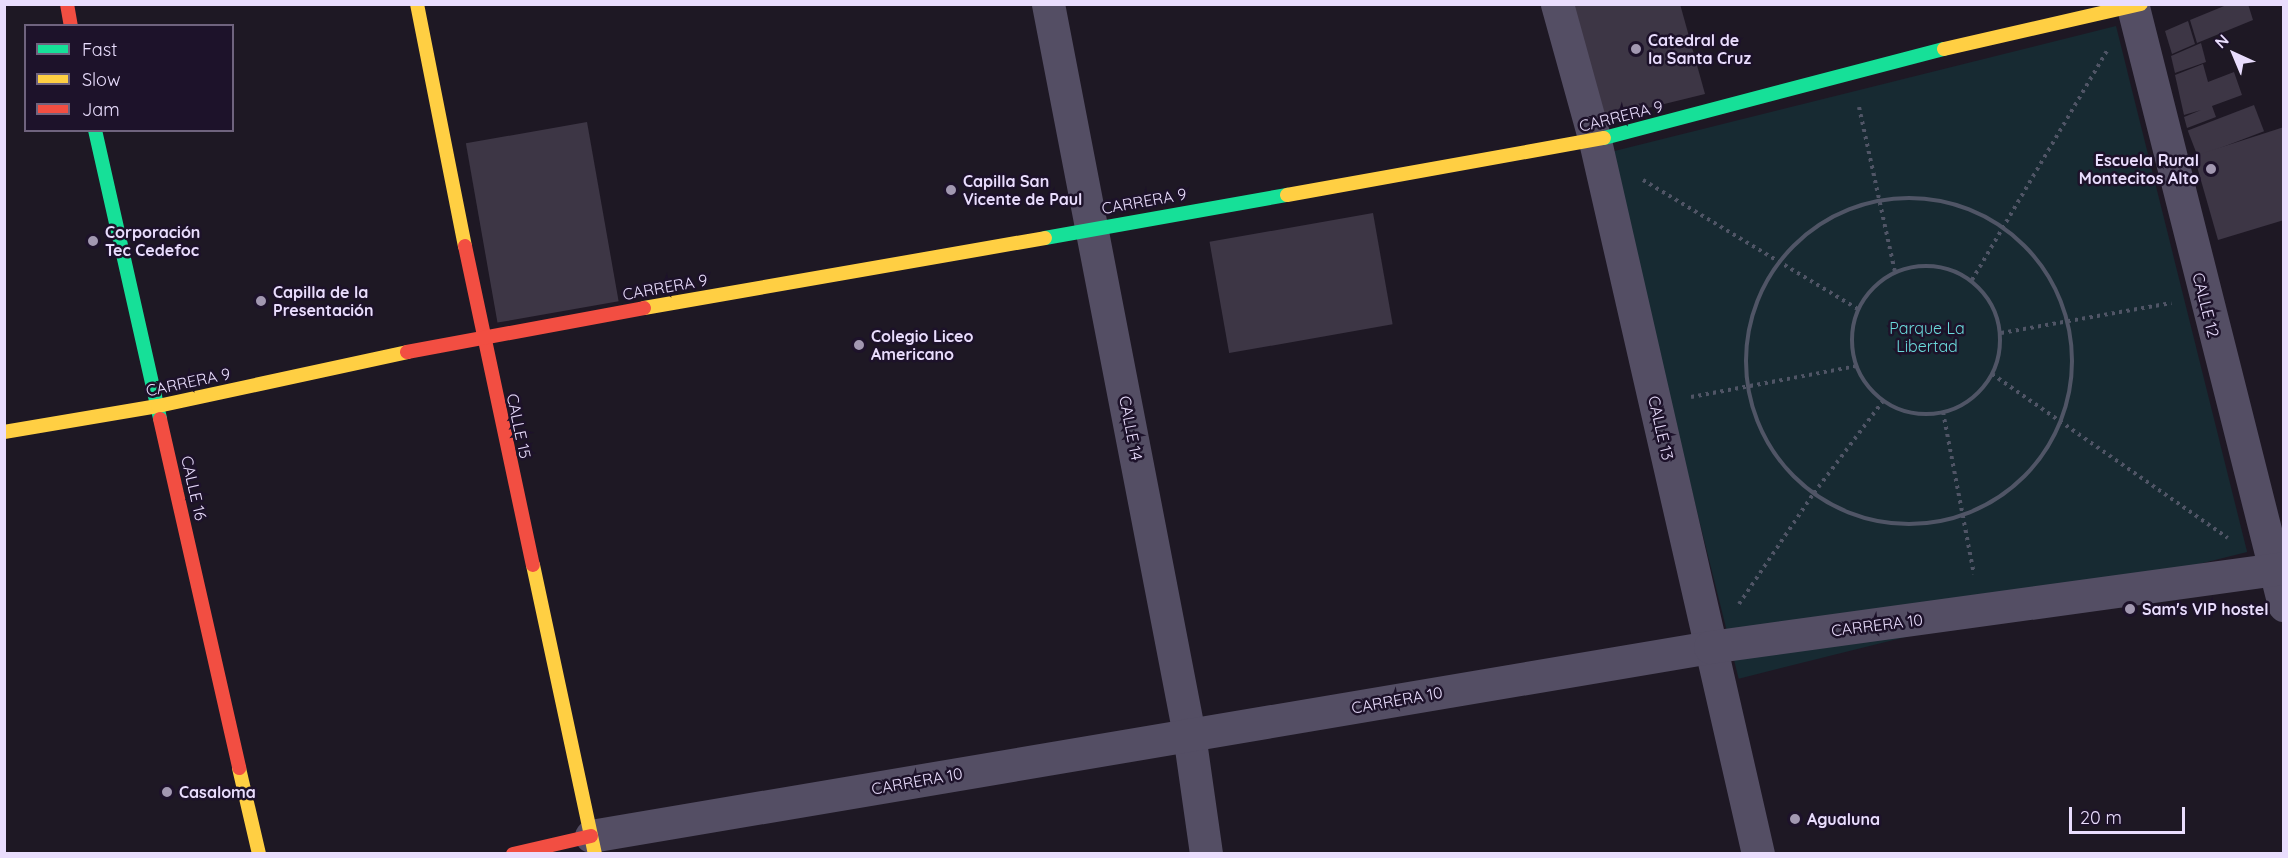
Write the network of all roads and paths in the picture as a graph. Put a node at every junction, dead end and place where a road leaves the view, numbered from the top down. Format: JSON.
{"nodes":[{"id":1,"x":67,"y":4,"type":"edge"},
{"id":2,"x":417,"y":4,"type":"edge"},
{"id":3,"x":1048,"y":4,"type":"edge"},
{"id":4,"x":1557,"y":4,"type":"edge"},
{"id":5,"x":2135,"y":5,"type":"edge"},
{"id":6,"x":71,"y":24,"type":"edge"},
{"id":7,"x":1851,"y":71,"type":"junction"},
{"id":8,"x":95,"y":132,"type":"edge"},
{"id":9,"x":1596,"y":147,"type":"junction"},
{"id":10,"x":1880,"y":201,"type":"junction"},
{"id":11,"x":1094,"y":227,"type":"junction"},
{"id":12,"x":2002,"y":227,"type":"junction"},
{"id":13,"x":1781,"y":262,"type":"junction"},
{"id":14,"x":1895,"y":272,"type":"junction"},
{"id":15,"x":1972,"y":280,"type":"junction"},
{"id":16,"x":2204,"y":297,"type":"junction"},
{"id":17,"x":1858,"y":310,"type":"junction"},
{"id":18,"x":2068,"y":322,"type":"junction"},
{"id":19,"x":2001,"y":333,"type":"junction"},
{"id":20,"x":483,"y":336,"type":"junction"},
{"id":21,"x":1856,"y":366,"type":"junction"},
{"id":22,"x":1992,"y":374,"type":"junction"},
{"id":23,"x":1749,"y":386,"type":"junction"},
{"id":24,"x":1883,"y":401,"type":"junction"},
{"id":25,"x":1655,"y":404,"type":"junction"},
{"id":26,"x":158,"y":406,"type":"junction"},
{"id":27,"x":1943,"y":412,"type":"junction"},
{"id":28,"x":2061,"y":421,"type":"junction"},
{"id":29,"x":4,"y":432,"type":"edge"},
{"id":30,"x":1814,"y":493,"type":"junction"},
{"id":31,"x":1964,"y":514,"type":"junction"},
{"id":32,"x":2278,"y":569,"type":"edge"},
{"id":33,"x":2283,"y":605,"type":"edge"},
{"id":34,"x":1980,"y":612,"type":"junction"},
{"id":35,"x":1710,"y":647,"type":"junction"},
{"id":36,"x":1189,"y":734,"type":"junction"},
{"id":37,"x":593,"y":845,"type":"edge"},
{"id":38,"x":260,"y":854,"type":"edge"},
{"id":39,"x":513,"y":854,"type":"edge"},
{"id":40,"x":1206,"y":854,"type":"edge"},
{"id":41,"x":1758,"y":854,"type":"edge"}],
"edges":[{"from":1,"to":6,"type":"street"},
{"from":2,"to":20,"type":"street","name":"CALLE 15"},
{"from":3,"to":11,"type":"street","name":"CALLE 14"},
{"from":4,"to":9,"type":"street","name":"CALLE 13"},
{"from":5,"to":7,"type":"street","name":"CARRERA 9"},
{"from":5,"to":12,"type":"path"},
{"from":5,"to":16,"type":"street","name":"CALLE 12"},
{"from":7,"to":9,"type":"street","name":"CARRERA 9"},
{"from":7,"to":10,"type":"path"},
{"from":8,"to":26,"type":"street","name":"CALLE 16"},
{"from":9,"to":11,"type":"street","name":"CARRERA 9"},
{"from":9,"to":13,"type":"path"},
{"from":9,"to":25,"type":"street","name":"CALLE 13"},
{"from":10,"to":12,"type":"path"},
{"from":10,"to":13,"type":"path"},
{"from":10,"to":14,"type":"path"},
{"from":11,"to":20,"type":"street","name":"CARRERA 9"},
{"from":11,"to":36,"type":"street","name":"CALLE 14"},
{"from":12,"to":15,"type":"path"},
{"from":12,"to":18,"type":"path"},
{"from":13,"to":17,"type":"path"},
{"from":13,"to":23,"type":"path"},
{"from":14,"to":15,"type":"path"},
{"from":14,"to":17,"type":"path"},
{"from":15,"to":19,"type":"path"},
{"from":16,"to":18,"type":"path"},
{"from":16,"to":32,"type":"street","name":"CALLE 12"},
{"from":17,"to":21,"type":"path"},
{"from":18,"to":19,"type":"path"},
{"from":18,"to":28,"type":"path"},
{"from":19,"to":22,"type":"path"},
{"from":20,"to":26,"type":"street","name":"CARRERA 9"},
{"from":20,"to":37,"type":"street","name":"CALLE 15"},
{"from":21,"to":23,"type":"path"},
{"from":21,"to":24,"type":"path"},
{"from":22,"to":27,"type":"path"},
{"from":22,"to":28,"type":"path"},
{"from":23,"to":25,"type":"path"},
{"from":23,"to":30,"type":"path"},
{"from":24,"to":27,"type":"path"},
{"from":24,"to":30,"type":"path"},
{"from":25,"to":35,"type":"street","name":"CALLE 13"},
{"from":26,"to":29,"type":"street","name":"CARRERA 9"},
{"from":26,"to":38,"type":"street","name":"CALLE 16"},
{"from":27,"to":31,"type":"path"},
{"from":28,"to":31,"type":"path"},
{"from":28,"to":32,"type":"path"},
{"from":30,"to":31,"type":"path"},
{"from":30,"to":35,"type":"path"},
{"from":31,"to":34,"type":"path"},
{"from":32,"to":33,"type":"street","name":"CALLE 12"},
{"from":32,"to":34,"type":"street","name":"CARRERA 10"},
{"from":34,"to":35,"type":"street","name":"CARRERA 10"},
{"from":35,"to":36,"type":"street","name":"CARRERA 10"},
{"from":35,"to":41,"type":"street","name":"CALLE 13"},
{"from":36,"to":37,"type":"street","name":"CARRERA 10"},
{"from":36,"to":40,"type":"street","name":"CALLE 14"},
{"from":37,"to":39,"type":"street","name":"CARRERA 10"}]}
